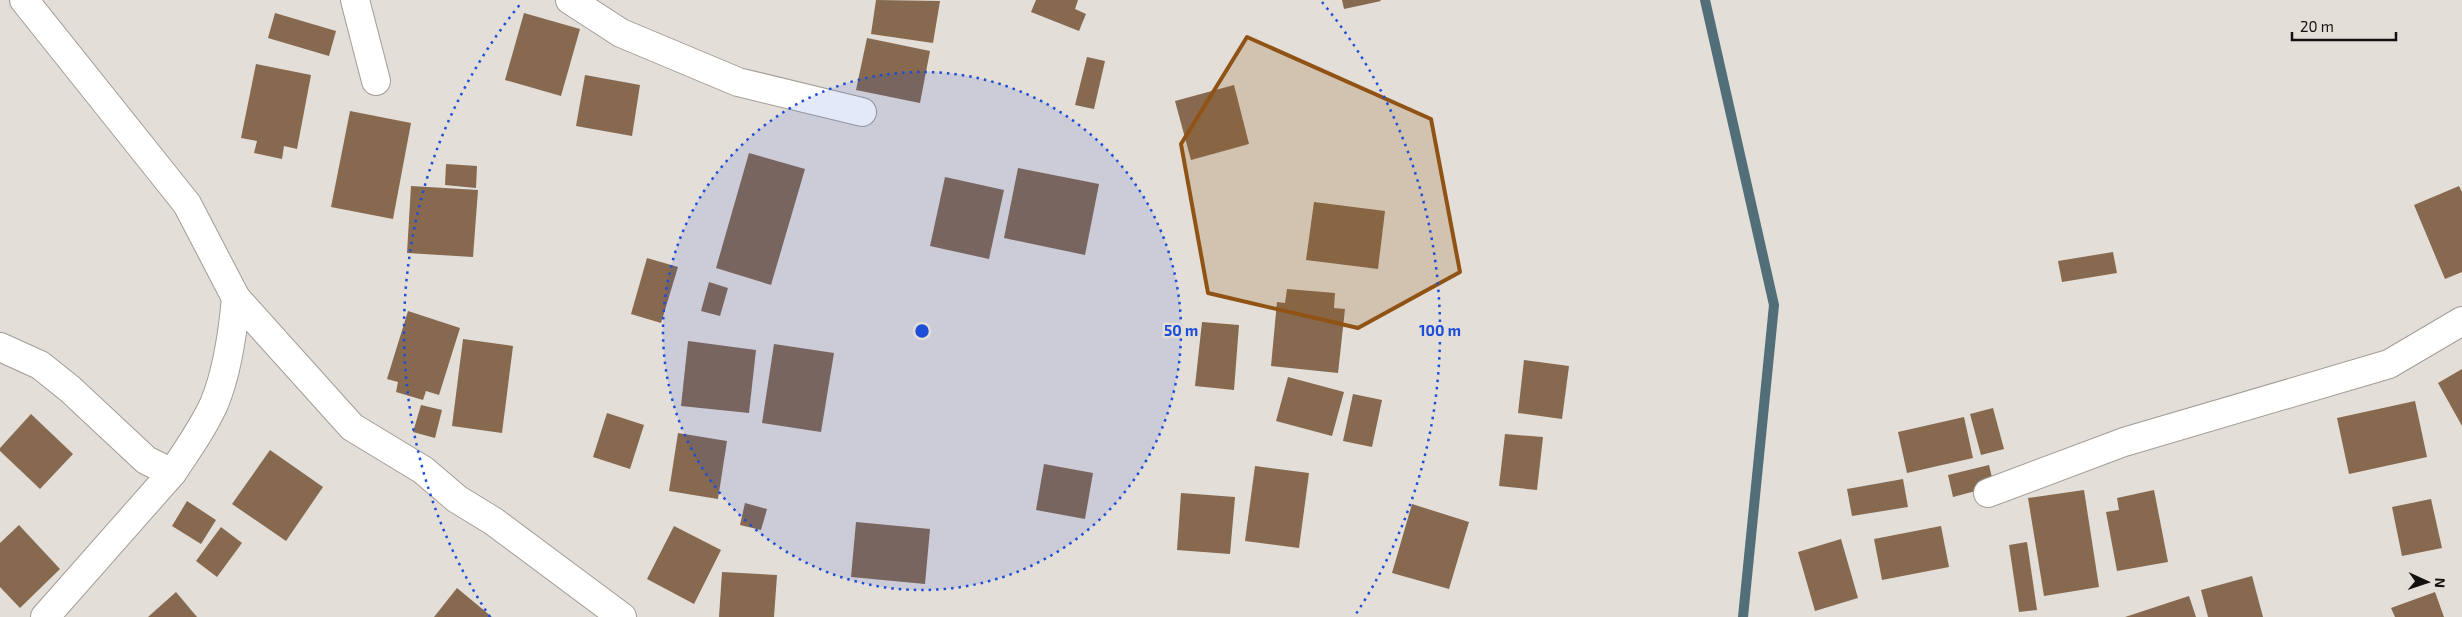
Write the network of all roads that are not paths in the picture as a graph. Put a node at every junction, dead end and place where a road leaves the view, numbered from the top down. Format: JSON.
{"nodes":[{"id":1,"x":24,"y":0,"type":"edge"},
{"id":2,"x":355,"y":0,"type":"edge"},
{"id":3,"x":570,"y":0,"type":"edge"},
{"id":4,"x":376,"y":80,"type":"dead end"},
{"id":5,"x":862,"y":112,"type":"dead end"},
{"id":6,"x":236,"y":298,"type":"junction"},
{"id":7,"x":2462,"y":321,"type":"edge"},
{"id":8,"x":0,"y":347,"type":"edge"},
{"id":9,"x":172,"y":473,"type":"junction"},
{"id":10,"x":1988,"y":493,"type":"dead end"},
{"id":11,"x":45,"y":617,"type":"edge"},
{"id":12,"x":622,"y":617,"type":"edge"}],
"edges":[{"from":1,"to":6,"type":"street"},
{"from":2,"to":4,"type":"street"},
{"from":3,"to":5,"type":"street"},
{"from":6,"to":9,"type":"street"},
{"from":6,"to":12,"type":"street"},
{"from":7,"to":10,"type":"street"},
{"from":8,"to":9,"type":"street"},
{"from":9,"to":11,"type":"street"}]}
